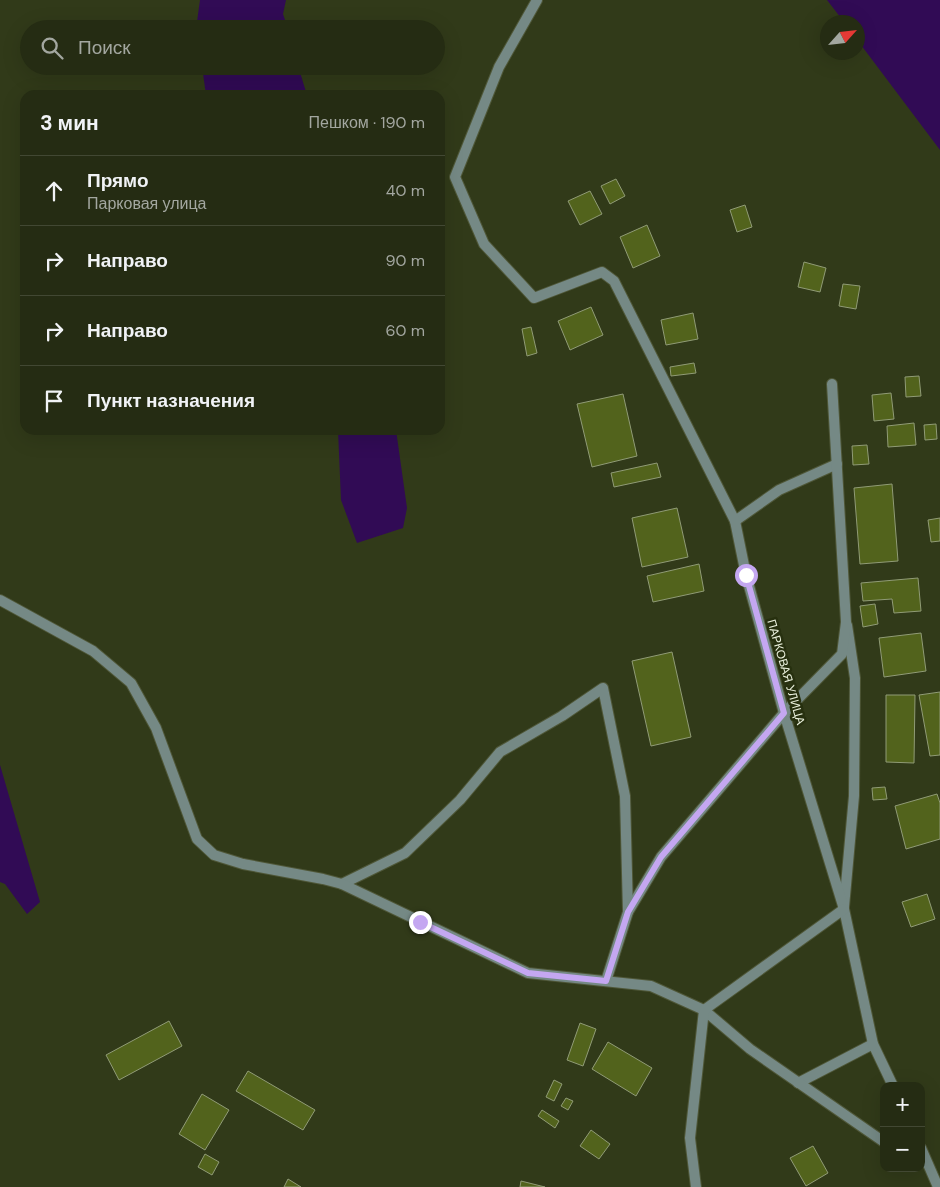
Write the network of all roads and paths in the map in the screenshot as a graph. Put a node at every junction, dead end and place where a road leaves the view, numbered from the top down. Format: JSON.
{"nodes":[{"id":1,"x":537,"y":0,"type":"edge"},
{"id":2,"x":832,"y":384,"type":"dead end"},
{"id":3,"x":837,"y":464,"type":"junction"},
{"id":4,"x":735,"y":521,"type":"junction"},
{"id":5,"x":0,"y":600,"type":"edge"},
{"id":6,"x":846,"y":622,"type":"junction"},
{"id":7,"x":784,"y":713,"type":"junction"},
{"id":8,"x":342,"y":884,"type":"junction"},
{"id":9,"x":844,"y":909,"type":"junction"},
{"id":10,"x":628,"y":912,"type":"junction"},
{"id":11,"x":606,"y":981,"type":"junction"},
{"id":12,"x":704,"y":1010,"type":"junction"},
{"id":13,"x":874,"y":1044,"type":"junction"},
{"id":14,"x":890,"y":1082,"type":"edge"},
{"id":15,"x":798,"y":1083,"type":"junction"},
{"id":16,"x":880,"y":1139,"type":"edge"},
{"id":17,"x":925,"y":1157,"type":"edge"},
{"id":18,"x":925,"y":1169,"type":"edge"},
{"id":19,"x":933,"y":1174,"type":"junction"},
{"id":20,"x":696,"y":1187,"type":"edge"},
{"id":21,"x":938,"y":1187,"type":"edge"}],
"edges":[{"from":1,"to":4,"type":"street","name":"ПАРКОВАЯ УЛИЦА"},
{"from":2,"to":3,"type":"street"},
{"from":3,"to":4,"type":"street"},
{"from":3,"to":6,"type":"street"},
{"from":4,"to":7,"type":"street","name":"ПАРКОВАЯ УЛИЦА"},
{"from":5,"to":8,"type":"street"},
{"from":6,"to":7,"type":"street"},
{"from":6,"to":9,"type":"street"},
{"from":7,"to":9,"type":"street","name":"ПАРКОВАЯ УЛИЦА"},
{"from":7,"to":10,"type":"street"},
{"from":8,"to":10,"type":"street"},
{"from":8,"to":11,"type":"street"},
{"from":9,"to":12,"type":"street"},
{"from":9,"to":13,"type":"street","name":"ПАРКОВАЯ УЛИЦА"},
{"from":10,"to":11,"type":"street"},
{"from":11,"to":12,"type":"street"},
{"from":12,"to":15,"type":"street"},
{"from":12,"to":20,"type":"street"},
{"from":13,"to":14,"type":"street","name":"ПАРКОВАЯ УЛИЦА"},
{"from":13,"to":15,"type":"street"},
{"from":15,"to":16,"type":"street"},
{"from":17,"to":19,"type":"street"},
{"from":18,"to":19,"type":"street"},
{"from":19,"to":21,"type":"street"}]}
